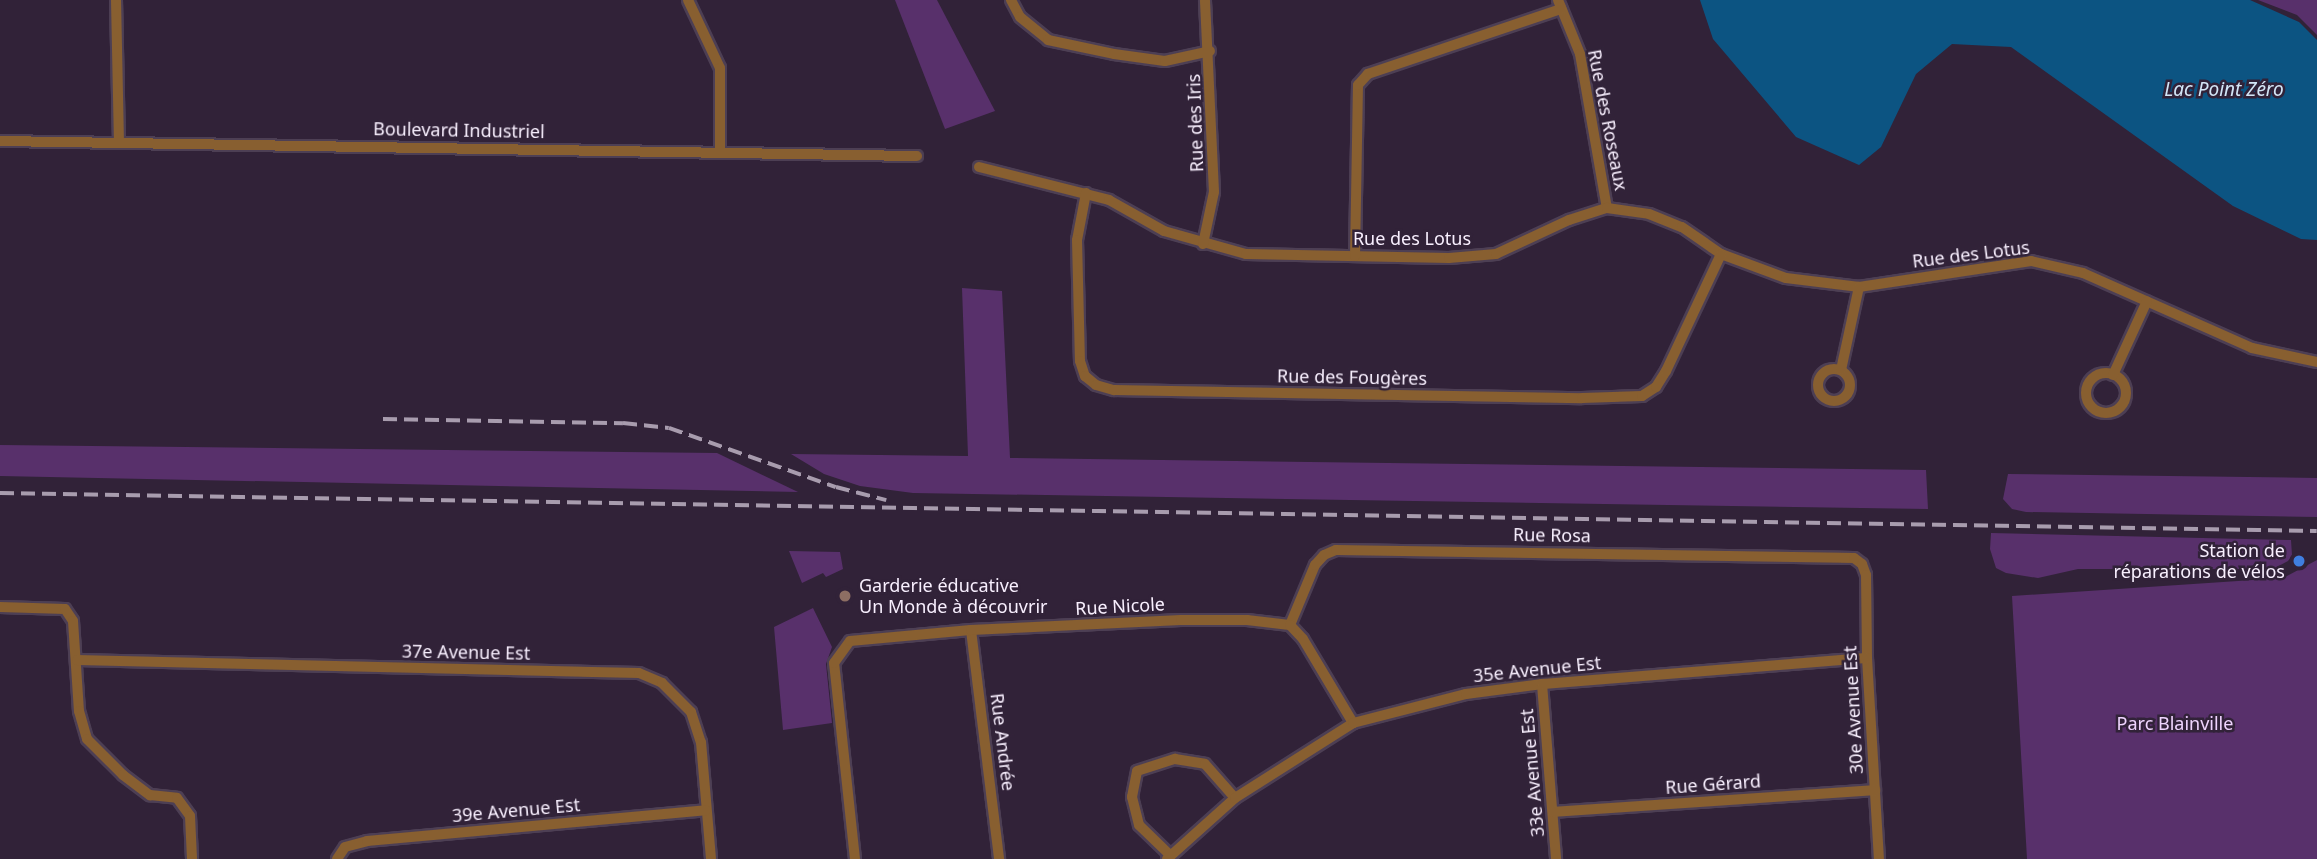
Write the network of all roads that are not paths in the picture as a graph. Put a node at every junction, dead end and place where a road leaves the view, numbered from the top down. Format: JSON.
{"nodes":[{"id":1,"x":116,"y":0,"type":"edge"},
{"id":2,"x":688,"y":0,"type":"edge"},
{"id":3,"x":1011,"y":0,"type":"edge"},
{"id":4,"x":1205,"y":0,"type":"edge"},
{"id":5,"x":1559,"y":5,"type":"edge"},
{"id":6,"x":1210,"y":51,"type":"junction"},
{"id":7,"x":0,"y":141,"type":"edge"},
{"id":8,"x":120,"y":142,"type":"junction"},
{"id":9,"x":720,"y":152,"type":"junction"},
{"id":10,"x":917,"y":156,"type":"dead end"},
{"id":11,"x":979,"y":167,"type":"dead end"},
{"id":12,"x":1086,"y":193,"type":"junction"},
{"id":13,"x":1607,"y":208,"type":"junction"},
{"id":14,"x":1203,"y":244,"type":"junction"},
{"id":15,"x":1721,"y":254,"type":"junction"},
{"id":16,"x":1355,"y":256,"type":"junction"},
{"id":17,"x":1859,"y":287,"type":"junction"},
{"id":18,"x":2147,"y":301,"type":"junction"},
{"id":19,"x":2317,"y":362,"type":"edge"},
{"id":20,"x":1841,"y":370,"type":"dead end"},
{"id":21,"x":2113,"y":374,"type":"dead end"},
{"id":22,"x":1859,"y":561,"type":"joint"},
{"id":23,"x":4,"y":607,"type":"edge"},
{"id":24,"x":1290,"y":625,"type":"junction"},
{"id":25,"x":971,"y":630,"type":"junction"},
{"id":26,"x":1867,"y":658,"type":"junction"},
{"id":27,"x":77,"y":660,"type":"junction"},
{"id":28,"x":1542,"y":684,"type":"junction"},
{"id":29,"x":1353,"y":723,"type":"junction"},
{"id":30,"x":1875,"y":790,"type":"junction"},
{"id":31,"x":1235,"y":798,"type":"junction"},
{"id":32,"x":706,"y":810,"type":"junction"},
{"id":33,"x":1553,"y":812,"type":"junction"},
{"id":34,"x":1169,"y":857,"type":"edge"},
{"id":35,"x":192,"y":859,"type":"edge"},
{"id":36,"x":337,"y":859,"type":"edge"},
{"id":37,"x":711,"y":859,"type":"edge"},
{"id":38,"x":855,"y":859,"type":"edge"},
{"id":39,"x":999,"y":859,"type":"edge"},
{"id":40,"x":1556,"y":859,"type":"edge"},
{"id":41,"x":1880,"y":859,"type":"edge"}],
"edges":[{"from":1,"to":8,"type":"street"},
{"from":2,"to":9,"type":"street"},
{"from":3,"to":6,"type":"street"},
{"from":4,"to":6,"type":"street","name":"Rue des Iris"},
{"from":5,"to":13,"type":"street","name":"Rue des Roseaux"},
{"from":5,"to":16,"type":"street"},
{"from":6,"to":14,"type":"street","name":"Rue des Iris"},
{"from":7,"to":8,"type":"street","name":"Boulevard Industriel"},
{"from":8,"to":9,"type":"street","name":"Boulevard Industriel"},
{"from":9,"to":10,"type":"street","name":"Boulevard Industriel"},
{"from":11,"to":12,"type":"street","name":"Rue des Lotus"},
{"from":12,"to":14,"type":"street","name":"Rue des Lotus"},
{"from":12,"to":15,"type":"street","name":"Rue des Fougères"},
{"from":13,"to":15,"type":"street","name":"Rue des Lotus"},
{"from":13,"to":16,"type":"street","name":"Rue des Lotus"},
{"from":14,"to":16,"type":"street","name":"Rue des Lotus"},
{"from":15,"to":17,"type":"street","name":"Rue des Lotus"},
{"from":17,"to":18,"type":"street","name":"Rue des Lotus"},
{"from":17,"to":20,"type":"street"},
{"from":18,"to":19,"type":"street","name":"Rue des Lotus"},
{"from":18,"to":21,"type":"street"},
{"from":22,"to":24,"type":"street","name":"Rue Rosa"},
{"from":22,"to":26,"type":"street","name":"30e Avenue Est"},
{"from":23,"to":27,"type":"street"},
{"from":24,"to":25,"type":"street","name":"Rue Nicole"},
{"from":24,"to":29,"type":"street"},
{"from":25,"to":38,"type":"street","name":"Rue Nicole"},
{"from":25,"to":39,"type":"street","name":"Rue Andrée"},
{"from":26,"to":28,"type":"street","name":"35e Avenue Est"},
{"from":26,"to":30,"type":"street","name":"30e Avenue Est"},
{"from":27,"to":32,"type":"street","name":"37e Avenue Est"},
{"from":27,"to":35,"type":"street"},
{"from":28,"to":29,"type":"street","name":"35e Avenue Est"},
{"from":28,"to":33,"type":"street","name":"33e Avenue Est"},
{"from":29,"to":31,"type":"street","name":"35e Avenue Est"},
{"from":30,"to":33,"type":"street","name":"Rue Gérard"},
{"from":30,"to":41,"type":"street","name":"30e Avenue Est"},
{"from":31,"to":34,"type":"street","name":"35e Avenue Est"},
{"from":31,"to":34,"type":"street","name":"35e Avenue Est"},
{"from":32,"to":36,"type":"street","name":"39e Avenue Est"},
{"from":32,"to":37,"type":"street","name":"37e Avenue Est"},
{"from":33,"to":40,"type":"street","name":"33e Avenue Est"}]}
